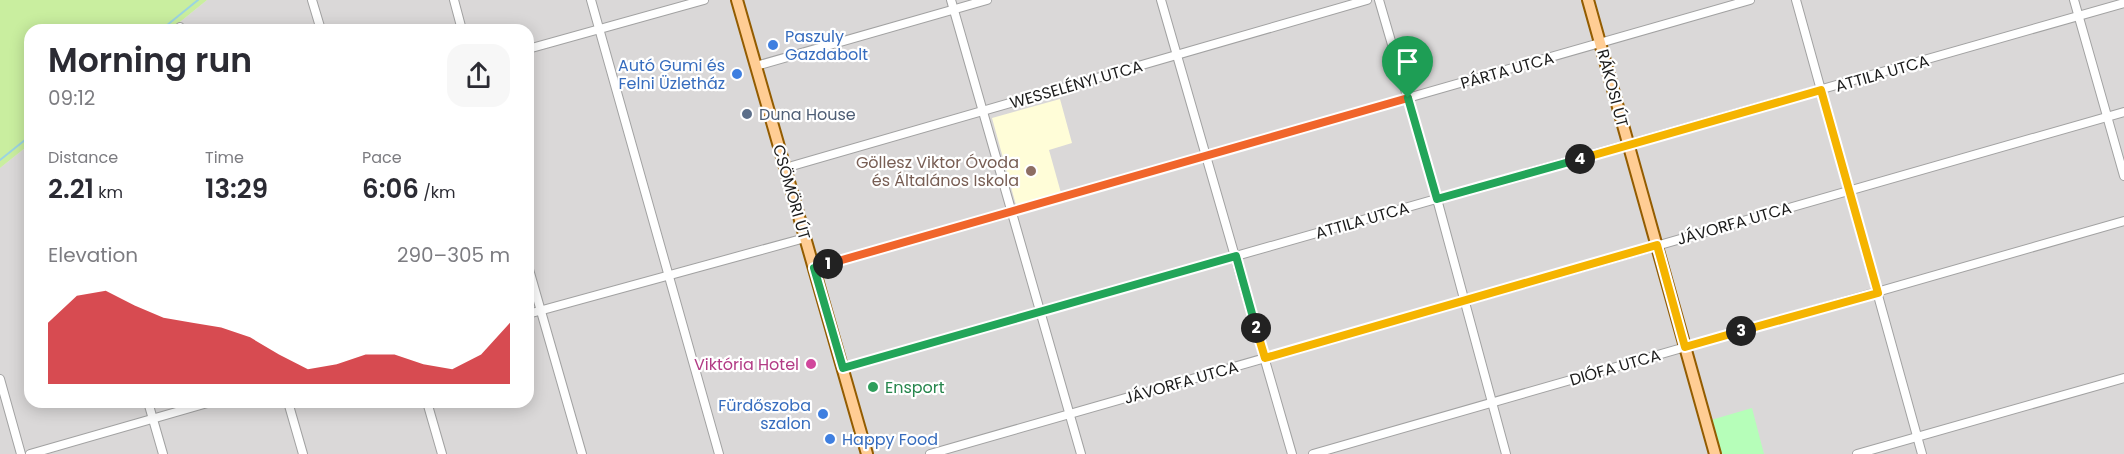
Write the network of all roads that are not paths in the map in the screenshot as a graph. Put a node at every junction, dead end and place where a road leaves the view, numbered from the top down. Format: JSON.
{"nodes":[{"id":1,"x":312,"y":0,"type":"edge"},
{"id":2,"x":454,"y":0,"type":"edge"},
{"id":3,"x":591,"y":0,"type":"edge"},
{"id":4,"x":704,"y":0,"type":"edge"},
{"id":5,"x":737,"y":0,"type":"edge"},
{"id":6,"x":951,"y":0,"type":"edge"},
{"id":7,"x":987,"y":0,"type":"edge"},
{"id":8,"x":1161,"y":0,"type":"edge"},
{"id":9,"x":1367,"y":0,"type":"edge"},
{"id":10,"x":1379,"y":0,"type":"edge"},
{"id":11,"x":1588,"y":0,"type":"edge"},
{"id":12,"x":1750,"y":0,"type":"edge"},
{"id":13,"x":1796,"y":0,"type":"edge"},
{"id":14,"x":2074,"y":0,"type":"edge"},
{"id":15,"x":2124,"y":3,"type":"edge"},
{"id":16,"x":954,"y":10,"type":"junction"},
{"id":17,"x":2079,"y":16,"type":"junction"},
{"id":18,"x":319,"y":24,"type":"edge"},
{"id":19,"x":460,"y":24,"type":"edge"},
{"id":20,"x":599,"y":29,"type":"junction"},
{"id":21,"x":1600,"y":43,"type":"junction"},
{"id":22,"x":534,"y":47,"type":"edge"},
{"id":23,"x":1178,"y":54,"type":"junction"},
{"id":24,"x":756,"y":66,"type":"junction"},
{"id":25,"x":1821,"y":90,"type":"junction"},
{"id":26,"x":1408,"y":98,"type":"junction"},
{"id":27,"x":983,"y":111,"type":"junction"},
{"id":28,"x":2124,"y":112,"type":"edge"},
{"id":29,"x":2107,"y":117,"type":"junction"},
{"id":30,"x":1629,"y":145,"type":"junction"},
{"id":31,"x":1207,"y":156,"type":"junction"},
{"id":32,"x":785,"y":168,"type":"junction"},
{"id":33,"x":2124,"y":176,"type":"edge"},
{"id":34,"x":1849,"y":191,"type":"junction"},
{"id":35,"x":1437,"y":199,"type":"junction"},
{"id":36,"x":1013,"y":212,"type":"junction"},
{"id":37,"x":2124,"y":221,"type":"edge"},
{"id":38,"x":805,"y":238,"type":"junction"},
{"id":39,"x":1657,"y":245,"type":"junction"},
{"id":40,"x":1236,"y":256,"type":"junction"},
{"id":41,"x":814,"y":268,"type":"junction"},
{"id":42,"x":669,"y":275,"type":"junction"},
{"id":43,"x":534,"y":288,"type":"edge"},
{"id":44,"x":1878,"y":293,"type":"junction"},
{"id":45,"x":1464,"y":301,"type":"junction"},
{"id":46,"x":540,"y":310,"type":"junction"},
{"id":47,"x":534,"y":312,"type":"edge"},
{"id":48,"x":1041,"y":312,"type":"junction"},
{"id":49,"x":1685,"y":347,"type":"junction"},
{"id":50,"x":1265,"y":358,"type":"junction"},
{"id":51,"x":843,"y":368,"type":"junction"},
{"id":52,"x":2124,"y":378,"type":"edge"},
{"id":53,"x":0,"y":379,"type":"edge"},
{"id":54,"x":1491,"y":403,"type":"junction"},
{"id":55,"x":150,"y":408,"type":"edge"},
{"id":56,"x":189,"y":408,"type":"edge"},
{"id":57,"x":290,"y":408,"type":"edge"},
{"id":58,"x":429,"y":408,"type":"edge"},
{"id":59,"x":1069,"y":415,"type":"junction"},
{"id":60,"x":153,"y":418,"type":"junction"},
{"id":61,"x":1918,"y":436,"type":"junction"},
{"id":62,"x":21,"y":454,"type":"edge"},
{"id":63,"x":30,"y":454,"type":"edge"},
{"id":64,"x":163,"y":454,"type":"edge"},
{"id":65,"x":303,"y":454,"type":"edge"},
{"id":66,"x":442,"y":454,"type":"edge"},
{"id":67,"x":582,"y":454,"type":"edge"},
{"id":68,"x":719,"y":454,"type":"edge"},
{"id":69,"x":867,"y":454,"type":"edge"},
{"id":70,"x":930,"y":454,"type":"edge"},
{"id":71,"x":1081,"y":454,"type":"edge"},
{"id":72,"x":1292,"y":454,"type":"edge"},
{"id":73,"x":1313,"y":454,"type":"edge"},
{"id":74,"x":1506,"y":454,"type":"edge"},
{"id":75,"x":1715,"y":454,"type":"edge"},
{"id":76,"x":1857,"y":454,"type":"edge"},
{"id":77,"x":1922,"y":454,"type":"edge"}],
"edges":[{"from":1,"to":18,"type":"street"},
{"from":2,"to":19,"type":"street"},
{"from":3,"to":20,"type":"street"},
{"from":4,"to":20,"type":"street"},
{"from":5,"to":24,"type":"main road","name":"CSÖMÖRI ÚT"},
{"from":6,"to":16,"type":"street"},
{"from":7,"to":16,"type":"street"},
{"from":8,"to":23,"type":"street"},
{"from":9,"to":23,"type":"street","name":"WESSELÉNYI UTCA"},
{"from":10,"to":26,"type":"street"},
{"from":11,"to":21,"type":"main road","name":"RÁKOSI ÚT"},
{"from":12,"to":21,"type":"street","name":"PÁRTA UTCA"},
{"from":13,"to":25,"type":"street"},
{"from":14,"to":17,"type":"street"},
{"from":15,"to":17,"type":"street","name":"ATTILA UTCA"},
{"from":16,"to":24,"type":"street"},
{"from":16,"to":27,"type":"street"},
{"from":17,"to":25,"type":"street","name":"ATTILA UTCA"},
{"from":17,"to":29,"type":"street"},
{"from":20,"to":22,"type":"street"},
{"from":20,"to":42,"type":"street"},
{"from":21,"to":26,"type":"street","name":"PÁRTA UTCA"},
{"from":21,"to":30,"type":"main road","name":"RÁKOSI ÚT"},
{"from":23,"to":27,"type":"street","name":"WESSELÉNYI UTCA"},
{"from":23,"to":31,"type":"street"},
{"from":24,"to":32,"type":"main road","name":"CSÖMÖRI ÚT"},
{"from":25,"to":30,"type":"street","name":"ATTILA UTCA"},
{"from":25,"to":34,"type":"street"},
{"from":26,"to":31,"type":"street","name":"PÁRTA UTCA"},
{"from":26,"to":35,"type":"street"},
{"from":27,"to":32,"type":"street","name":"WESSELÉNYI UTCA"},
{"from":27,"to":36,"type":"street"},
{"from":28,"to":29,"type":"street","name":"JÁVORFA UTCA"},
{"from":29,"to":33,"type":"street"},
{"from":29,"to":34,"type":"street","name":"JÁVORFA UTCA"},
{"from":30,"to":35,"type":"street","name":"ATTILA UTCA"},
{"from":30,"to":39,"type":"main road","name":"RÁKOSI ÚT"},
{"from":31,"to":36,"type":"street","name":"PÁRTA UTCA"},
{"from":31,"to":40,"type":"street"},
{"from":32,"to":38,"type":"main road","name":"CSÖMÖRI ÚT"},
{"from":34,"to":39,"type":"street","name":"JÁVORFA UTCA"},
{"from":34,"to":44,"type":"street"},
{"from":35,"to":40,"type":"street","name":"ATTILA UTCA"},
{"from":35,"to":45,"type":"street"},
{"from":36,"to":41,"type":"street","name":"PÁRTA UTCA"},
{"from":36,"to":48,"type":"street"},
{"from":37,"to":44,"type":"street","name":"DIÓFA UTCA"},
{"from":38,"to":41,"type":"main road","name":"CSÖMÖRI ÚT"},
{"from":38,"to":42,"type":"street"},
{"from":39,"to":45,"type":"street","name":"JÁVORFA UTCA"},
{"from":39,"to":49,"type":"main road","name":"RÁKOSI ÚT"},
{"from":40,"to":48,"type":"street","name":"ATTILA UTCA"},
{"from":40,"to":50,"type":"street"},
{"from":41,"to":51,"type":"main road","name":"CSÖMÖRI ÚT"},
{"from":42,"to":46,"type":"street"},
{"from":42,"to":68,"type":"street"},
{"from":43,"to":46,"type":"street"},
{"from":44,"to":49,"type":"street","name":"DIÓFA UTCA"},
{"from":44,"to":61,"type":"street"},
{"from":45,"to":50,"type":"street","name":"JÁVORFA UTCA"},
{"from":45,"to":54,"type":"street"},
{"from":46,"to":47,"type":"street"},
{"from":46,"to":67,"type":"street"},
{"from":48,"to":51,"type":"street","name":"ATTILA UTCA"},
{"from":48,"to":59,"type":"street"},
{"from":49,"to":54,"type":"street","name":"DIÓFA UTCA"},
{"from":49,"to":75,"type":"main road","name":"RÁKOSI ÚT"},
{"from":50,"to":59,"type":"street","name":"JÁVORFA UTCA"},
{"from":50,"to":72,"type":"street"},
{"from":51,"to":69,"type":"main road","name":"CSÖMÖRI ÚT"},
{"from":52,"to":61,"type":"street"},
{"from":53,"to":62,"type":"street"},
{"from":54,"to":73,"type":"street","name":"DIÓFA UTCA"},
{"from":54,"to":74,"type":"street"},
{"from":55,"to":60,"type":"street"},
{"from":56,"to":60,"type":"street"},
{"from":57,"to":65,"type":"street"},
{"from":58,"to":66,"type":"street"},
{"from":59,"to":70,"type":"street","name":"JÁVORFA UTCA"},
{"from":59,"to":71,"type":"street"},
{"from":60,"to":63,"type":"street"},
{"from":60,"to":64,"type":"street"},
{"from":61,"to":76,"type":"street"},
{"from":61,"to":77,"type":"street"}]}
